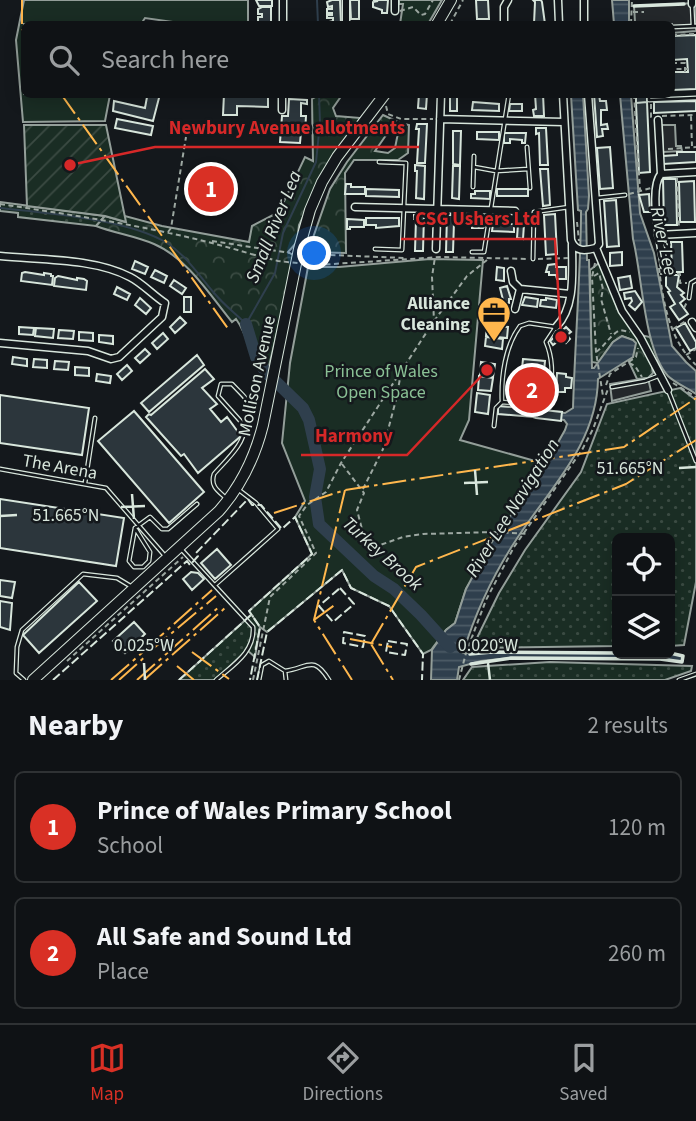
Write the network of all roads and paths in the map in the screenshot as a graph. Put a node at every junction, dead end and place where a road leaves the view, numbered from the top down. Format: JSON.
{"nodes":[{"id":1,"x":283,"y":0,"type":"edge"},
{"id":2,"x":346,"y":0,"type":"edge"},
{"id":3,"x":395,"y":0,"type":"edge"},
{"id":4,"x":433,"y":0,"type":"edge"},
{"id":5,"x":451,"y":0,"type":"edge"},
{"id":6,"x":463,"y":0,"type":"edge"},
{"id":7,"x":508,"y":0,"type":"edge"},
{"id":8,"x":558,"y":0,"type":"edge"},
{"id":9,"x":583,"y":0,"type":"edge"},
{"id":10,"x":632,"y":0,"type":"edge"},
{"id":11,"x":692,"y":2,"type":"edge"},
{"id":12,"x":395,"y":11,"type":"joint"},
{"id":13,"x":632,"y":12,"type":"junction"},
{"id":14,"x":643,"y":12,"type":"dead end"},
{"id":15,"x":283,"y":21,"type":"edge"},
{"id":16,"x":346,"y":21,"type":"edge"},
{"id":17,"x":439,"y":21,"type":"edge"},
{"id":18,"x":452,"y":21,"type":"edge"},
{"id":19,"x":505,"y":21,"type":"edge"},
{"id":20,"x":559,"y":21,"type":"edge"},
{"id":21,"x":584,"y":21,"type":"edge"},
{"id":22,"x":631,"y":21,"type":"edge"},
{"id":23,"x":694,"y":26,"type":"edge"},
{"id":24,"x":675,"y":27,"type":"edge"},
{"id":25,"x":696,"y":34,"type":"edge"},
{"id":26,"x":675,"y":35,"type":"edge"},
{"id":27,"x":675,"y":63,"type":"edge"},
{"id":28,"x":675,"y":69,"type":"edge"},
{"id":29,"x":282,"y":98,"type":"edge"},
{"id":30,"x":441,"y":98,"type":"edge"},
{"id":31,"x":508,"y":98,"type":"edge"},
{"id":32,"x":563,"y":98,"type":"edge"},
{"id":33,"x":589,"y":98,"type":"edge"},
{"id":34,"x":634,"y":98,"type":"edge"},
{"id":35,"x":696,"y":98,"type":"edge"},
{"id":36,"x":384,"y":99,"type":"edge"},
{"id":37,"x":649,"y":100,"type":"joint"},
{"id":38,"x":282,"y":110,"type":"dead end"},
{"id":39,"x":378,"y":113,"type":"dead end"},
{"id":40,"x":691,"y":115,"type":"junction"},
{"id":41,"x":696,"y":115,"type":"edge"},
{"id":42,"x":658,"y":118,"type":"junction"},
{"id":43,"x":440,"y":119,"type":"junction"},
{"id":44,"x":504,"y":121,"type":"junction"},
{"id":45,"x":564,"y":122,"type":"junction"},
{"id":46,"x":186,"y":137,"type":"dead end"},
{"id":47,"x":527,"y":147,"type":"dead end"},
{"id":48,"x":693,"y":148,"type":"edge"},
{"id":49,"x":659,"y":149,"type":"junction"},
{"id":50,"x":691,"y":152,"type":"dead end"},
{"id":51,"x":474,"y":156,"type":"dead end"},
{"id":52,"x":379,"y":162,"type":"dead end"},
{"id":53,"x":474,"y":167,"type":"junction"},
{"id":54,"x":528,"y":169,"type":"junction"},
{"id":55,"x":496,"y":171,"type":"junction"},
{"id":56,"x":696,"y":172,"type":"edge"},
{"id":57,"x":677,"y":173,"type":"junction"},
{"id":58,"x":661,"y":174,"type":"junction"},
{"id":59,"x":473,"y":187,"type":"dead end"},
{"id":60,"x":656,"y":187,"type":"junction"},
{"id":61,"x":530,"y":188,"type":"dead end"},
{"id":62,"x":640,"y":190,"type":"junction"},
{"id":63,"x":625,"y":195,"type":"joint"},
{"id":64,"x":597,"y":198,"type":"junction"},
{"id":65,"x":0,"y":204,"type":"edge"},
{"id":66,"x":355,"y":207,"type":"dead end"},
{"id":67,"x":569,"y":207,"type":"junction"},
{"id":68,"x":436,"y":208,"type":"junction"},
{"id":69,"x":405,"y":209,"type":"junction"},
{"id":70,"x":490,"y":210,"type":"junction"},
{"id":71,"x":515,"y":211,"type":"dead end"},
{"id":72,"x":168,"y":233,"type":"junction"},
{"id":73,"x":696,"y":233,"type":"edge"},
{"id":74,"x":679,"y":234,"type":"junction"},
{"id":75,"x":658,"y":235,"type":"junction"},
{"id":76,"x":204,"y":240,"type":"junction"},
{"id":77,"x":572,"y":244,"type":"junction"},
{"id":78,"x":303,"y":249,"type":"dead end"},
{"id":79,"x":375,"y":249,"type":"dead end"},
{"id":80,"x":592,"y":249,"type":"junction"},
{"id":81,"x":472,"y":252,"type":"dead end"},
{"id":82,"x":292,"y":253,"type":"dead end"},
{"id":83,"x":435,"y":253,"type":"junction"},
{"id":84,"x":0,"y":256,"type":"edge"},
{"id":85,"x":413,"y":258,"type":"junction"},
{"id":86,"x":533,"y":259,"type":"dead end"},
{"id":87,"x":661,"y":266,"type":"joint"},
{"id":88,"x":511,"y":271,"type":"dead end"},
{"id":89,"x":659,"y":274,"type":"junction"},
{"id":90,"x":592,"y":276,"type":"junction"},
{"id":91,"x":696,"y":280,"type":"edge"},
{"id":92,"x":691,"y":283,"type":"junction"},
{"id":93,"x":520,"y":289,"type":"junction"},
{"id":94,"x":570,"y":294,"type":"junction"},
{"id":95,"x":689,"y":298,"type":"joint"},
{"id":96,"x":684,"y":308,"type":"dead end"},
{"id":97,"x":515,"y":309,"type":"dead end"},
{"id":98,"x":434,"y":321,"type":"junction"},
{"id":99,"x":693,"y":326,"type":"edge"},
{"id":100,"x":556,"y":327,"type":"junction"},
{"id":101,"x":672,"y":330,"type":"junction"},
{"id":102,"x":612,"y":334,"type":"junction"},
{"id":103,"x":633,"y":334,"type":"dead end"},
{"id":104,"x":0,"y":343,"type":"edge"},
{"id":105,"x":638,"y":347,"type":"dead end"},
{"id":106,"x":696,"y":349,"type":"edge"},
{"id":107,"x":596,"y":352,"type":"junction"},
{"id":108,"x":686,"y":355,"type":"junction"},
{"id":109,"x":628,"y":363,"type":"junction"},
{"id":110,"x":696,"y":365,"type":"edge"},
{"id":111,"x":401,"y":371,"type":"junction"},
{"id":112,"x":659,"y":376,"type":"junction"},
{"id":113,"x":645,"y":381,"type":"junction"},
{"id":114,"x":607,"y":386,"type":"junction"},
{"id":115,"x":666,"y":387,"type":"junction"},
{"id":116,"x":696,"y":397,"type":"edge"},
{"id":117,"x":502,"y":402,"type":"junction"},
{"id":118,"x":95,"y":418,"type":"dead end"},
{"id":119,"x":494,"y":426,"type":"dead end"},
{"id":120,"x":246,"y":430,"type":"junction"},
{"id":121,"x":696,"y":461,"type":"edge"},
{"id":122,"x":341,"y":463,"type":"junction"},
{"id":123,"x":0,"y":469,"type":"edge"},
{"id":124,"x":85,"y":483,"type":"junction"},
{"id":125,"x":236,"y":489,"type":"junction"},
{"id":126,"x":362,"y":489,"type":"junction"},
{"id":127,"x":228,"y":500,"type":"junction"},
{"id":128,"x":197,"y":504,"type":"dead end"},
{"id":129,"x":138,"y":524,"type":"junction"},
{"id":130,"x":135,"y":528,"type":"junction"},
{"id":131,"x":528,"y":528,"type":"junction"},
{"id":132,"x":180,"y":548,"type":"junction"},
{"id":133,"x":167,"y":558,"type":"junction"},
{"id":134,"x":215,"y":585,"type":"junction"},
{"id":135,"x":134,"y":588,"type":"junction"},
{"id":136,"x":285,"y":671,"type":"junction"},
{"id":137,"x":696,"y":674,"type":"edge"},
{"id":138,"x":24,"y":680,"type":"edge"},
{"id":139,"x":33,"y":680,"type":"edge"},
{"id":140,"x":216,"y":680,"type":"edge"},
{"id":141,"x":253,"y":680,"type":"edge"},
{"id":142,"x":259,"y":680,"type":"edge"},
{"id":143,"x":285,"y":680,"type":"edge"},
{"id":144,"x":330,"y":680,"type":"edge"},
{"id":145,"x":459,"y":680,"type":"edge"},
{"id":146,"x":679,"y":680,"type":"edge"}],
"edges":[{"from":1,"to":15,"type":"street"},
{"from":2,"to":16,"type":"street"},
{"from":3,"to":12,"type":"street"},
{"from":4,"to":12,"type":"path"},
{"from":5,"to":17,"type":"main road"},
{"from":6,"to":18,"type":"path"},
{"from":7,"to":19,"type":"street"},
{"from":8,"to":20,"type":"street"},
{"from":9,"to":21,"type":"street"},
{"from":10,"to":13,"type":"path"},
{"from":11,"to":23,"type":"lane"},
{"from":13,"to":14,"type":"path"},
{"from":13,"to":22,"type":"path"},
{"from":23,"to":24,"type":"lane"},
{"from":25,"to":26,"type":"path"},
{"from":27,"to":28,"type":"path"},
{"from":29,"to":38,"type":"street"},
{"from":30,"to":43,"type":"street"},
{"from":31,"to":44,"type":"lane"},
{"from":32,"to":45,"type":"street"},
{"from":33,"to":64,"type":"street"},
{"from":34,"to":62,"type":"path"},
{"from":35,"to":37,"type":"lane"},
{"from":36,"to":39,"type":"path"},
{"from":36,"to":43,"type":"path"},
{"from":36,"to":125,"type":"main road","name":"Mollison Avenue"},
{"from":37,"to":42,"type":"path"},
{"from":40,"to":41,"type":"path"},
{"from":40,"to":42,"type":"path"},
{"from":40,"to":48,"type":"path"},
{"from":42,"to":49,"type":"street"},
{"from":43,"to":44,"type":"street"},
{"from":43,"to":68,"type":"street"},
{"from":44,"to":45,"type":"street"},
{"from":44,"to":55,"type":"lane"},
{"from":45,"to":67,"type":"street"},
{"from":46,"to":72,"type":"path"},
{"from":47,"to":54,"type":"lane"},
{"from":48,"to":49,"type":"path"},
{"from":48,"to":50,"type":"path"},
{"from":49,"to":58,"type":"street"},
{"from":51,"to":53,"type":"lane"},
{"from":52,"to":69,"type":"lane"},
{"from":53,"to":55,"type":"lane"},
{"from":53,"to":59,"type":"lane"},
{"from":54,"to":55,"type":"lane"},
{"from":54,"to":61,"type":"lane"},
{"from":55,"to":70,"type":"lane"},
{"from":56,"to":57,"type":"street"},
{"from":57,"to":58,"type":"street"},
{"from":57,"to":74,"type":"path"},
{"from":58,"to":60,"type":"street"},
{"from":60,"to":62,"type":"path"},
{"from":60,"to":75,"type":"street"},
{"from":62,"to":63,"type":"path"},
{"from":63,"to":64,"type":"lane"},
{"from":64,"to":80,"type":"street"},
{"from":65,"to":72,"type":"path"},
{"from":66,"to":69,"type":"street"},
{"from":67,"to":77,"type":"street"},
{"from":67,"to":86,"type":"lane"},
{"from":68,"to":69,"type":"street"},
{"from":68,"to":70,"type":"street"},
{"from":68,"to":83,"type":"street"},
{"from":69,"to":79,"type":"lane"},
{"from":70,"to":71,"type":"street"},
{"from":70,"to":81,"type":"lane"},
{"from":72,"to":76,"type":"path"},
{"from":73,"to":74,"type":"street"},
{"from":74,"to":75,"type":"street"},
{"from":75,"to":87,"type":"street"},
{"from":76,"to":82,"type":"path"},
{"from":76,"to":85,"type":"path","bridge":true},
{"from":77,"to":80,"type":"street"},
{"from":77,"to":94,"type":"street"},
{"from":78,"to":85,"type":"path"},
{"from":80,"to":90,"type":"path"},
{"from":80,"to":112,"type":"street"},
{"from":83,"to":85,"type":"path"},
{"from":83,"to":98,"type":"path"},
{"from":83,"to":98,"type":"path"},
{"from":84,"to":104,"type":"street"},
{"from":87,"to":89,"type":"path"},
{"from":88,"to":93,"type":"street"},
{"from":89,"to":92,"type":"path"},
{"from":89,"to":101,"type":"path"},
{"from":90,"to":102,"type":"path"},
{"from":90,"to":107,"type":"path"},
{"from":91,"to":92,"type":"lane"},
{"from":92,"to":95,"type":"lane"},
{"from":93,"to":94,"type":"street"},
{"from":93,"to":97,"type":"street"},
{"from":94,"to":100,"type":"street"},
{"from":95,"to":96,"type":"path"},
{"from":98,"to":111,"type":"path"},
{"from":99,"to":101,"type":"path"},
{"from":100,"to":117,"type":"lane"},
{"from":100,"to":117,"type":"lane"},
{"from":101,"to":108,"type":"path"},
{"from":102,"to":103,"type":"path"},
{"from":102,"to":107,"type":"path"},
{"from":105,"to":109,"type":"path"},
{"from":106,"to":108,"type":"path"},
{"from":107,"to":114,"type":"path"},
{"from":108,"to":110,"type":"path"},
{"from":109,"to":113,"type":"path"},
{"from":109,"to":114,"type":"path"},
{"from":111,"to":122,"type":"path"},
{"from":111,"to":126,"type":"path"},
{"from":112,"to":113,"type":"lane"},
{"from":112,"to":115,"type":"street"},
{"from":113,"to":114,"type":"lane"},
{"from":114,"to":131,"type":"path"},
{"from":115,"to":116,"type":"path"},
{"from":115,"to":121,"type":"lane"},
{"from":117,"to":119,"type":"lane"},
{"from":118,"to":124,"type":"lane"},
{"from":120,"to":120,"type":"lane"},
{"from":120,"to":127,"type":"lane"},
{"from":122,"to":126,"type":"path"},
{"from":122,"to":141,"type":"path"},
{"from":123,"to":124,"type":"lane","name":"The Arena"},
{"from":124,"to":129,"type":"lane","name":"The Arena"},
{"from":125,"to":127,"type":"main road","name":"Mollison Avenue"},
{"from":125,"to":134,"type":"lane"},
{"from":126,"to":131,"type":"path","bridge":true},
{"from":127,"to":132,"type":"main road","name":"Mollison Avenue"},
{"from":128,"to":129,"type":"lane"},
{"from":129,"to":130,"type":"lane"},
{"from":129,"to":133,"type":"lane","name":"The Arena"},
{"from":130,"to":130,"type":"lane"},
{"from":131,"to":145,"type":"path"},
{"from":132,"to":133,"type":"main road","name":"Mollison Avenue"},
{"from":132,"to":134,"type":"lane"},
{"from":133,"to":135,"type":"main road","name":"Mollison Avenue"},
{"from":134,"to":140,"type":"lane"},
{"from":135,"to":138,"type":"lane"},
{"from":135,"to":139,"type":"main road","name":"Mollison Avenue"},
{"from":136,"to":142,"type":"lane"},
{"from":136,"to":143,"type":"lane"},
{"from":136,"to":144,"type":"lane"},
{"from":137,"to":146,"type":"lane"}]}
